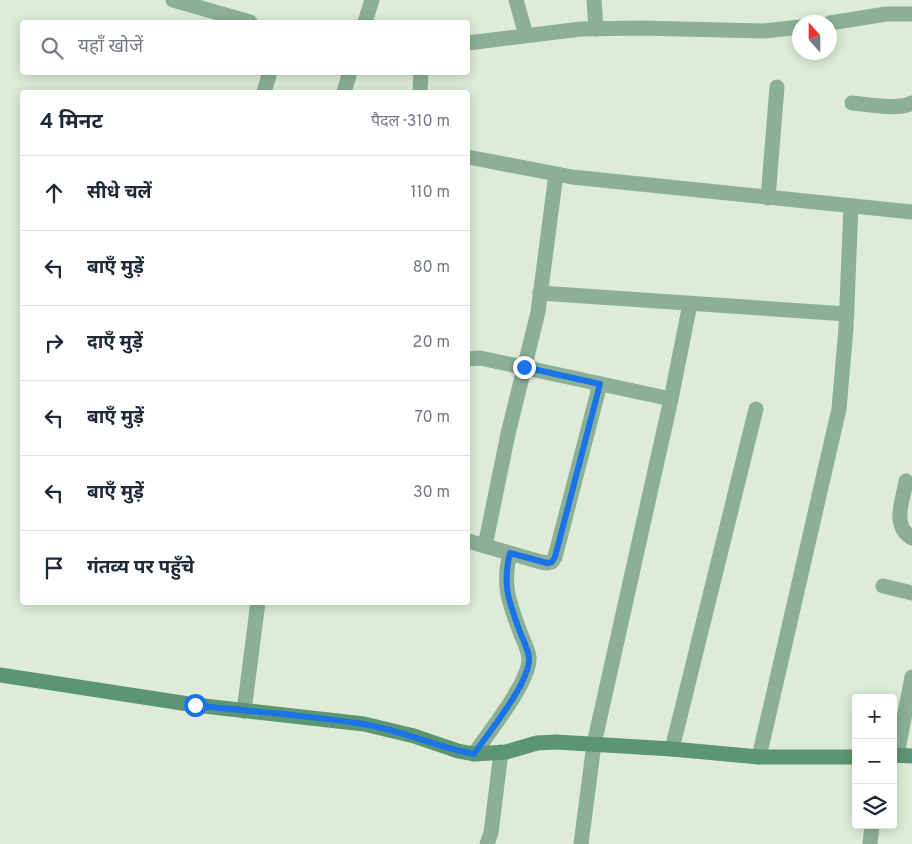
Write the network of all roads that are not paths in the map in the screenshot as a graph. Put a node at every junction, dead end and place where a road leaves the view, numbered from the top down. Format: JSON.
{"nodes":[{"id":1,"x":173,"y":0,"type":"edge"},
{"id":2,"x":372,"y":0,"type":"edge"},
{"id":3,"x":516,"y":0,"type":"edge"},
{"id":4,"x":594,"y":0,"type":"edge"},
{"id":5,"x":912,"y":14,"type":"edge"},
{"id":6,"x":243,"y":20,"type":"edge"},
{"id":7,"x":366,"y":20,"type":"edge"},
{"id":8,"x":837,"y":22,"type":"edge"},
{"id":9,"x":792,"y":28,"type":"edge"},
{"id":10,"x":596,"y":29,"type":"junction"},
{"id":11,"x":526,"y":35,"type":"junction"},
{"id":12,"x":470,"y":43,"type":"edge"},
{"id":13,"x":269,"y":75,"type":"edge"},
{"id":14,"x":349,"y":75,"type":"edge"},
{"id":15,"x":421,"y":75,"type":"edge"},
{"id":16,"x":777,"y":87,"type":"dead end"},
{"id":17,"x":265,"y":90,"type":"edge"},
{"id":18,"x":345,"y":90,"type":"edge"},
{"id":19,"x":420,"y":90,"type":"edge"},
{"id":20,"x":852,"y":103,"type":"dead end"},
{"id":21,"x":912,"y":103,"type":"edge"},
{"id":22,"x":470,"y":157,"type":"edge"},
{"id":23,"x":556,"y":174,"type":"junction"},
{"id":24,"x":768,"y":198,"type":"junction"},
{"id":25,"x":851,"y":206,"type":"junction"},
{"id":26,"x":912,"y":212,"type":"edge"},
{"id":27,"x":540,"y":293,"type":"junction"},
{"id":28,"x":690,"y":304,"type":"junction"},
{"id":29,"x":847,"y":314,"type":"junction"},
{"id":30,"x":470,"y":358,"type":"edge"},
{"id":31,"x":524,"y":367,"type":"junction"},
{"id":32,"x":600,"y":384,"type":"junction"},
{"id":33,"x":671,"y":399,"type":"junction"},
{"id":34,"x":756,"y":408,"type":"dead end"},
{"id":35,"x":906,"y":481,"type":"dead end"},
{"id":36,"x":912,"y":538,"type":"edge"},
{"id":37,"x":470,"y":542,"type":"edge"},
{"id":38,"x":485,"y":546,"type":"junction"},
{"id":39,"x":510,"y":553,"type":"junction"},
{"id":40,"x":883,"y":586,"type":"dead end"},
{"id":41,"x":912,"y":593,"type":"edge"},
{"id":42,"x":258,"y":605,"type":"edge"},
{"id":43,"x":0,"y":675,"type":"edge"},
{"id":44,"x":912,"y":677,"type":"edge"},
{"id":45,"x":244,"y":711,"type":"junction"},
{"id":46,"x":594,"y":744,"type":"junction"},
{"id":47,"x":672,"y":749,"type":"junction"},
{"id":48,"x":501,"y":752,"type":"junction"},
{"id":49,"x":474,"y":754,"type":"junction"},
{"id":50,"x":901,"y":756,"type":"edge"},
{"id":51,"x":852,"y":757,"type":"edge"},
{"id":52,"x":759,"y":758,"type":"junction"},
{"id":53,"x":872,"y":829,"type":"edge"},
{"id":54,"x":487,"y":844,"type":"edge"},
{"id":55,"x":581,"y":844,"type":"edge"},
{"id":56,"x":870,"y":844,"type":"edge"}],
"edges":[{"from":1,"to":6,"type":"street"},
{"from":2,"to":7,"type":"street"},
{"from":3,"to":11,"type":"street"},
{"from":4,"to":10,"type":"street"},
{"from":5,"to":8,"type":"street"},
{"from":9,"to":10,"type":"street"},
{"from":10,"to":11,"type":"street"},
{"from":11,"to":12,"type":"street"},
{"from":13,"to":17,"type":"street"},
{"from":14,"to":18,"type":"street"},
{"from":15,"to":19,"type":"street"},
{"from":16,"to":24,"type":"street"},
{"from":20,"to":21,"type":"street"},
{"from":22,"to":23,"type":"street"},
{"from":23,"to":24,"type":"street"},
{"from":23,"to":27,"type":"street"},
{"from":24,"to":25,"type":"street"},
{"from":25,"to":26,"type":"street"},
{"from":25,"to":29,"type":"street"},
{"from":27,"to":28,"type":"street"},
{"from":27,"to":31,"type":"street"},
{"from":28,"to":29,"type":"street"},
{"from":28,"to":33,"type":"street"},
{"from":29,"to":52,"type":"street"},
{"from":30,"to":31,"type":"street"},
{"from":31,"to":32,"type":"street"},
{"from":31,"to":38,"type":"street"},
{"from":32,"to":33,"type":"street"},
{"from":32,"to":39,"type":"street"},
{"from":33,"to":46,"type":"street"},
{"from":34,"to":47,"type":"street"},
{"from":35,"to":36,"type":"street"},
{"from":37,"to":38,"type":"street"},
{"from":38,"to":39,"type":"street"},
{"from":39,"to":49,"type":"street"},
{"from":40,"to":41,"type":"street"},
{"from":42,"to":45,"type":"street"},
{"from":43,"to":45,"type":"street"},
{"from":44,"to":50,"type":"street"},
{"from":45,"to":49,"type":"street"},
{"from":46,"to":47,"type":"street"},
{"from":46,"to":48,"type":"street"},
{"from":46,"to":55,"type":"street"},
{"from":47,"to":52,"type":"street"},
{"from":48,"to":49,"type":"street"},
{"from":48,"to":54,"type":"street"},
{"from":51,"to":52,"type":"street"},
{"from":53,"to":56,"type":"street"}]}
